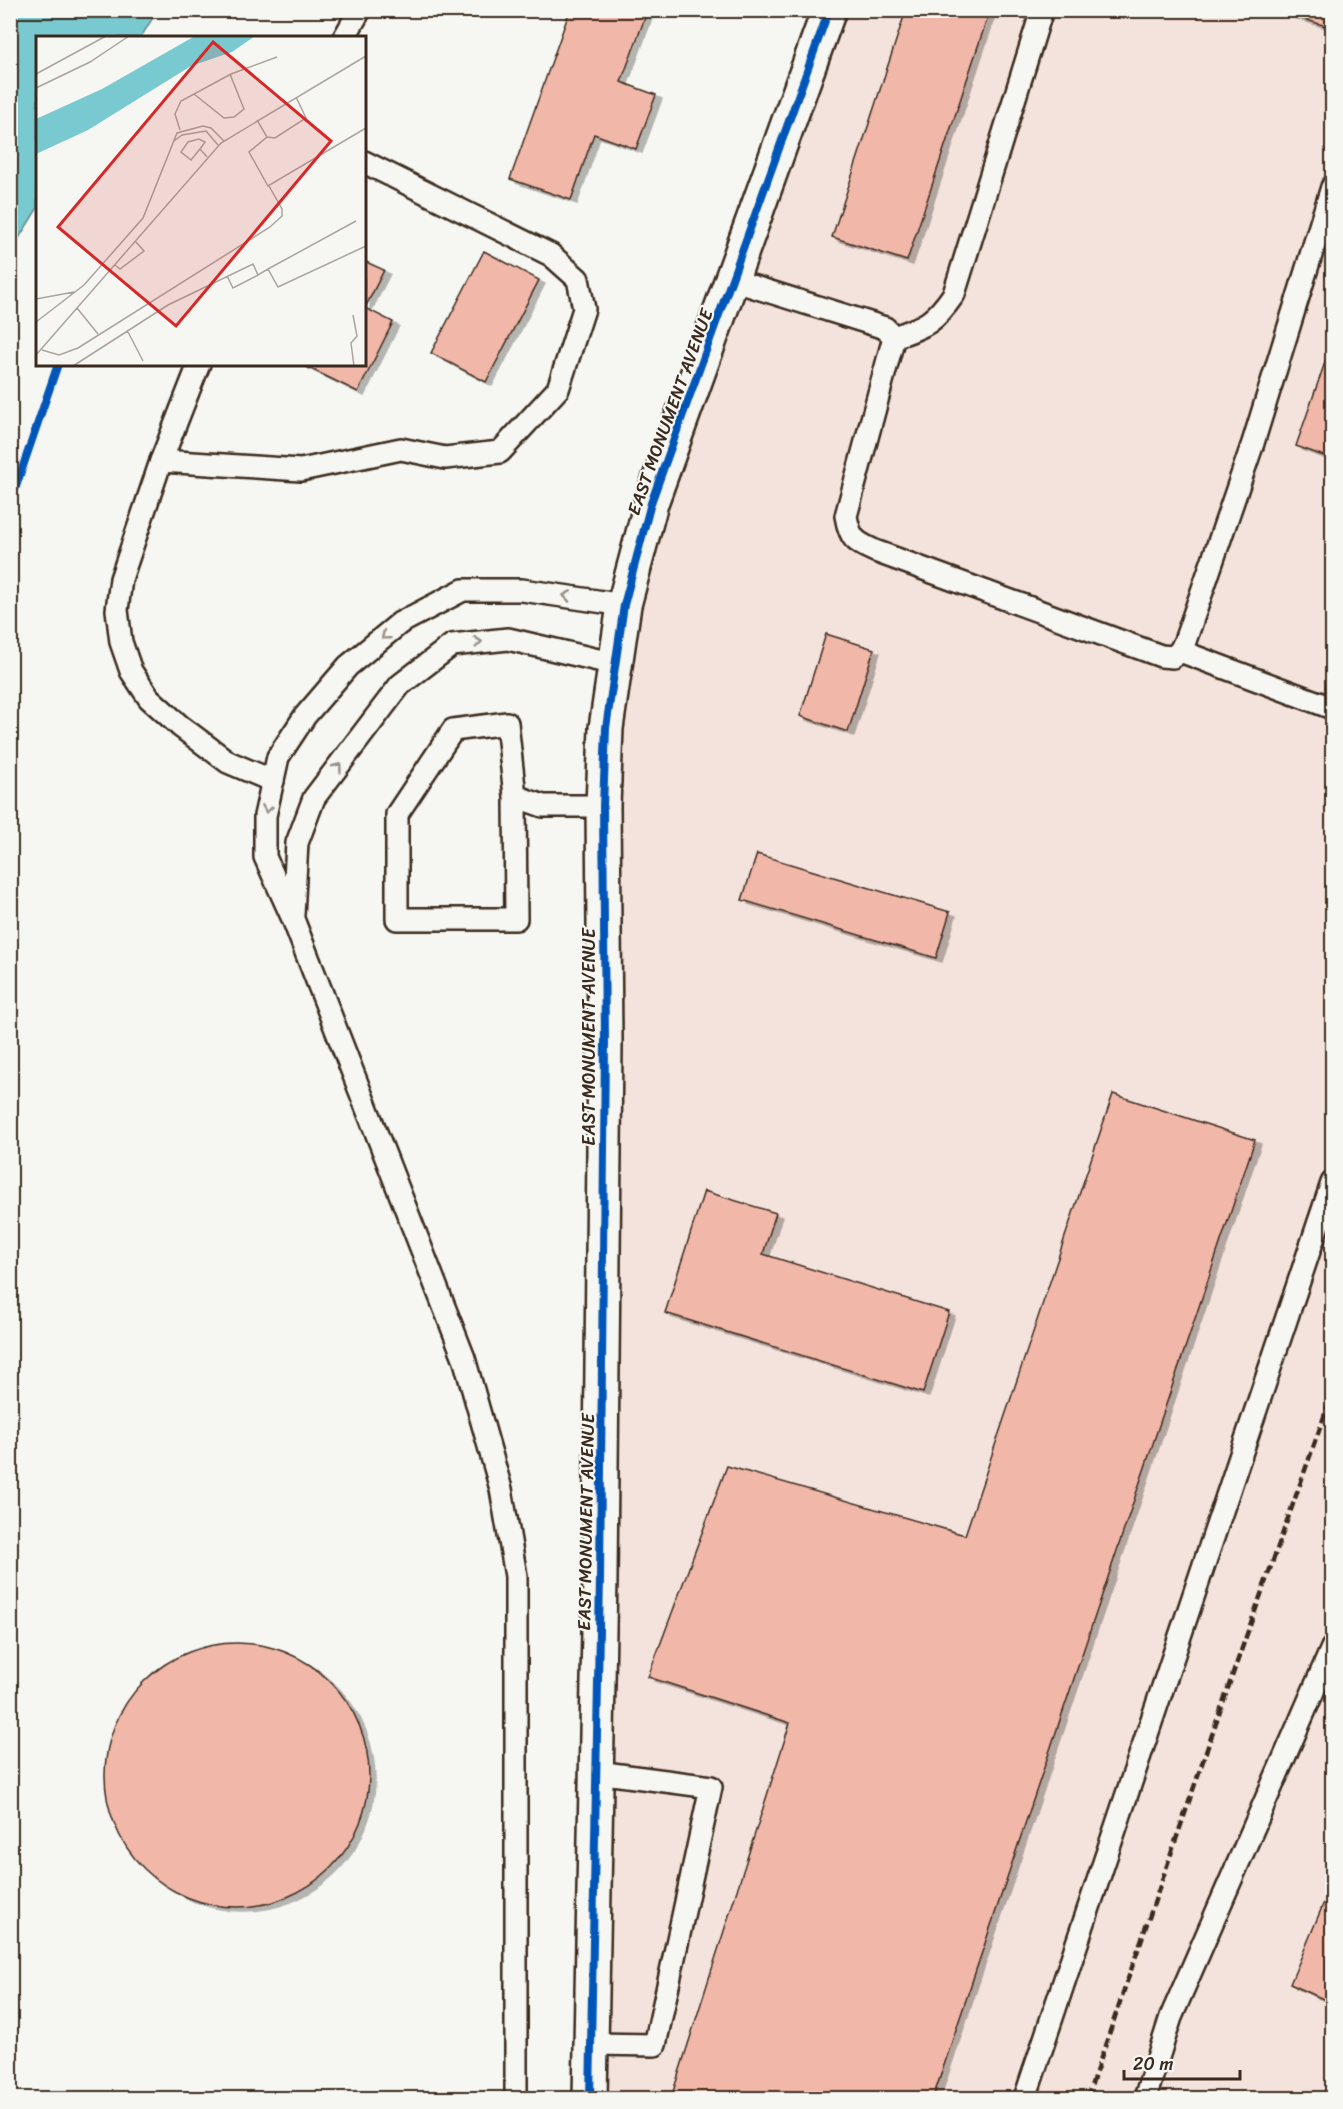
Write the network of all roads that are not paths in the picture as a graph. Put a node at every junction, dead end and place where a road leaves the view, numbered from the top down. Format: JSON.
{"nodes":[{"id":1,"x":360,"y":10,"type":"edge"},
{"id":2,"x":829,"y":10,"type":"edge"},
{"id":3,"x":1042,"y":10,"type":"edge"},
{"id":4,"x":345,"y":36,"type":"edge"},
{"id":5,"x":366,"y":163,"type":"edge"},
{"id":6,"x":1332,"y":187,"type":"edge"},
{"id":7,"x":732,"y":280,"type":"junction"},
{"id":8,"x":894,"y":337,"type":"junction"},
{"id":9,"x":198,"y":366,"type":"edge"},
{"id":10,"x":161,"y":461,"type":"junction"},
{"id":11,"x":624,"y":605,"type":"junction"},
{"id":12,"x":1180,"y":651,"type":"junction"},
{"id":13,"x":615,"y":664,"type":"junction"},
{"id":14,"x":1332,"y":708,"type":"edge"},
{"id":15,"x":273,"y":781,"type":"junction"},
{"id":16,"x":515,"y":796,"type":"junction"},
{"id":17,"x":603,"y":806,"type":"junction"},
{"id":18,"x":293,"y":919,"type":"junction"},
{"id":19,"x":1332,"y":1183,"type":"edge"},
{"id":20,"x":1332,"y":1648,"type":"edge"},
{"id":21,"x":597,"y":1772,"type":"junction"},
{"id":22,"x":592,"y":2044,"type":"junction"},
{"id":23,"x":516,"y":2098,"type":"edge"},
{"id":24,"x":590,"y":2098,"type":"edge"},
{"id":25,"x":1025,"y":2098,"type":"edge"},
{"id":26,"x":1145,"y":2098,"type":"edge"}],
"edges":[{"from":1,"to":4,"type":"lane"},
{"from":2,"to":7,"type":"street","name":"EAST MONUMENT AVENUE"},
{"from":3,"to":8,"type":"lane"},
{"from":5,"to":10,"type":"lane"},
{"from":6,"to":12,"type":"lane"},
{"from":7,"to":8,"type":"lane"},
{"from":7,"to":11,"type":"street","name":"EAST MONUMENT AVENUE"},
{"from":8,"to":12,"type":"lane"},
{"from":9,"to":10,"type":"lane"},
{"from":10,"to":15,"type":"lane"},
{"from":11,"to":13,"type":"street","name":"EAST MONUMENT AVENUE"},
{"from":11,"to":15,"type":"lane","one_way":true},
{"from":12,"to":14,"type":"lane"},
{"from":13,"to":17,"type":"street","name":"EAST MONUMENT AVENUE"},
{"from":18,"to":13,"type":"lane","one_way":true},
{"from":15,"to":18,"type":"lane","one_way":true},
{"from":16,"to":16,"type":"lane"},
{"from":16,"to":17,"type":"lane"},
{"from":17,"to":21,"type":"street","name":"EAST MONUMENT AVENUE"},
{"from":18,"to":23,"type":"lane"},
{"from":19,"to":25,"type":"lane"},
{"from":20,"to":26,"type":"lane"},
{"from":21,"to":22,"type":"street","name":"EAST MONUMENT AVENUE"},
{"from":21,"to":22,"type":"lane"},
{"from":22,"to":24,"type":"street","name":"EAST MONUMENT AVENUE"}]}
